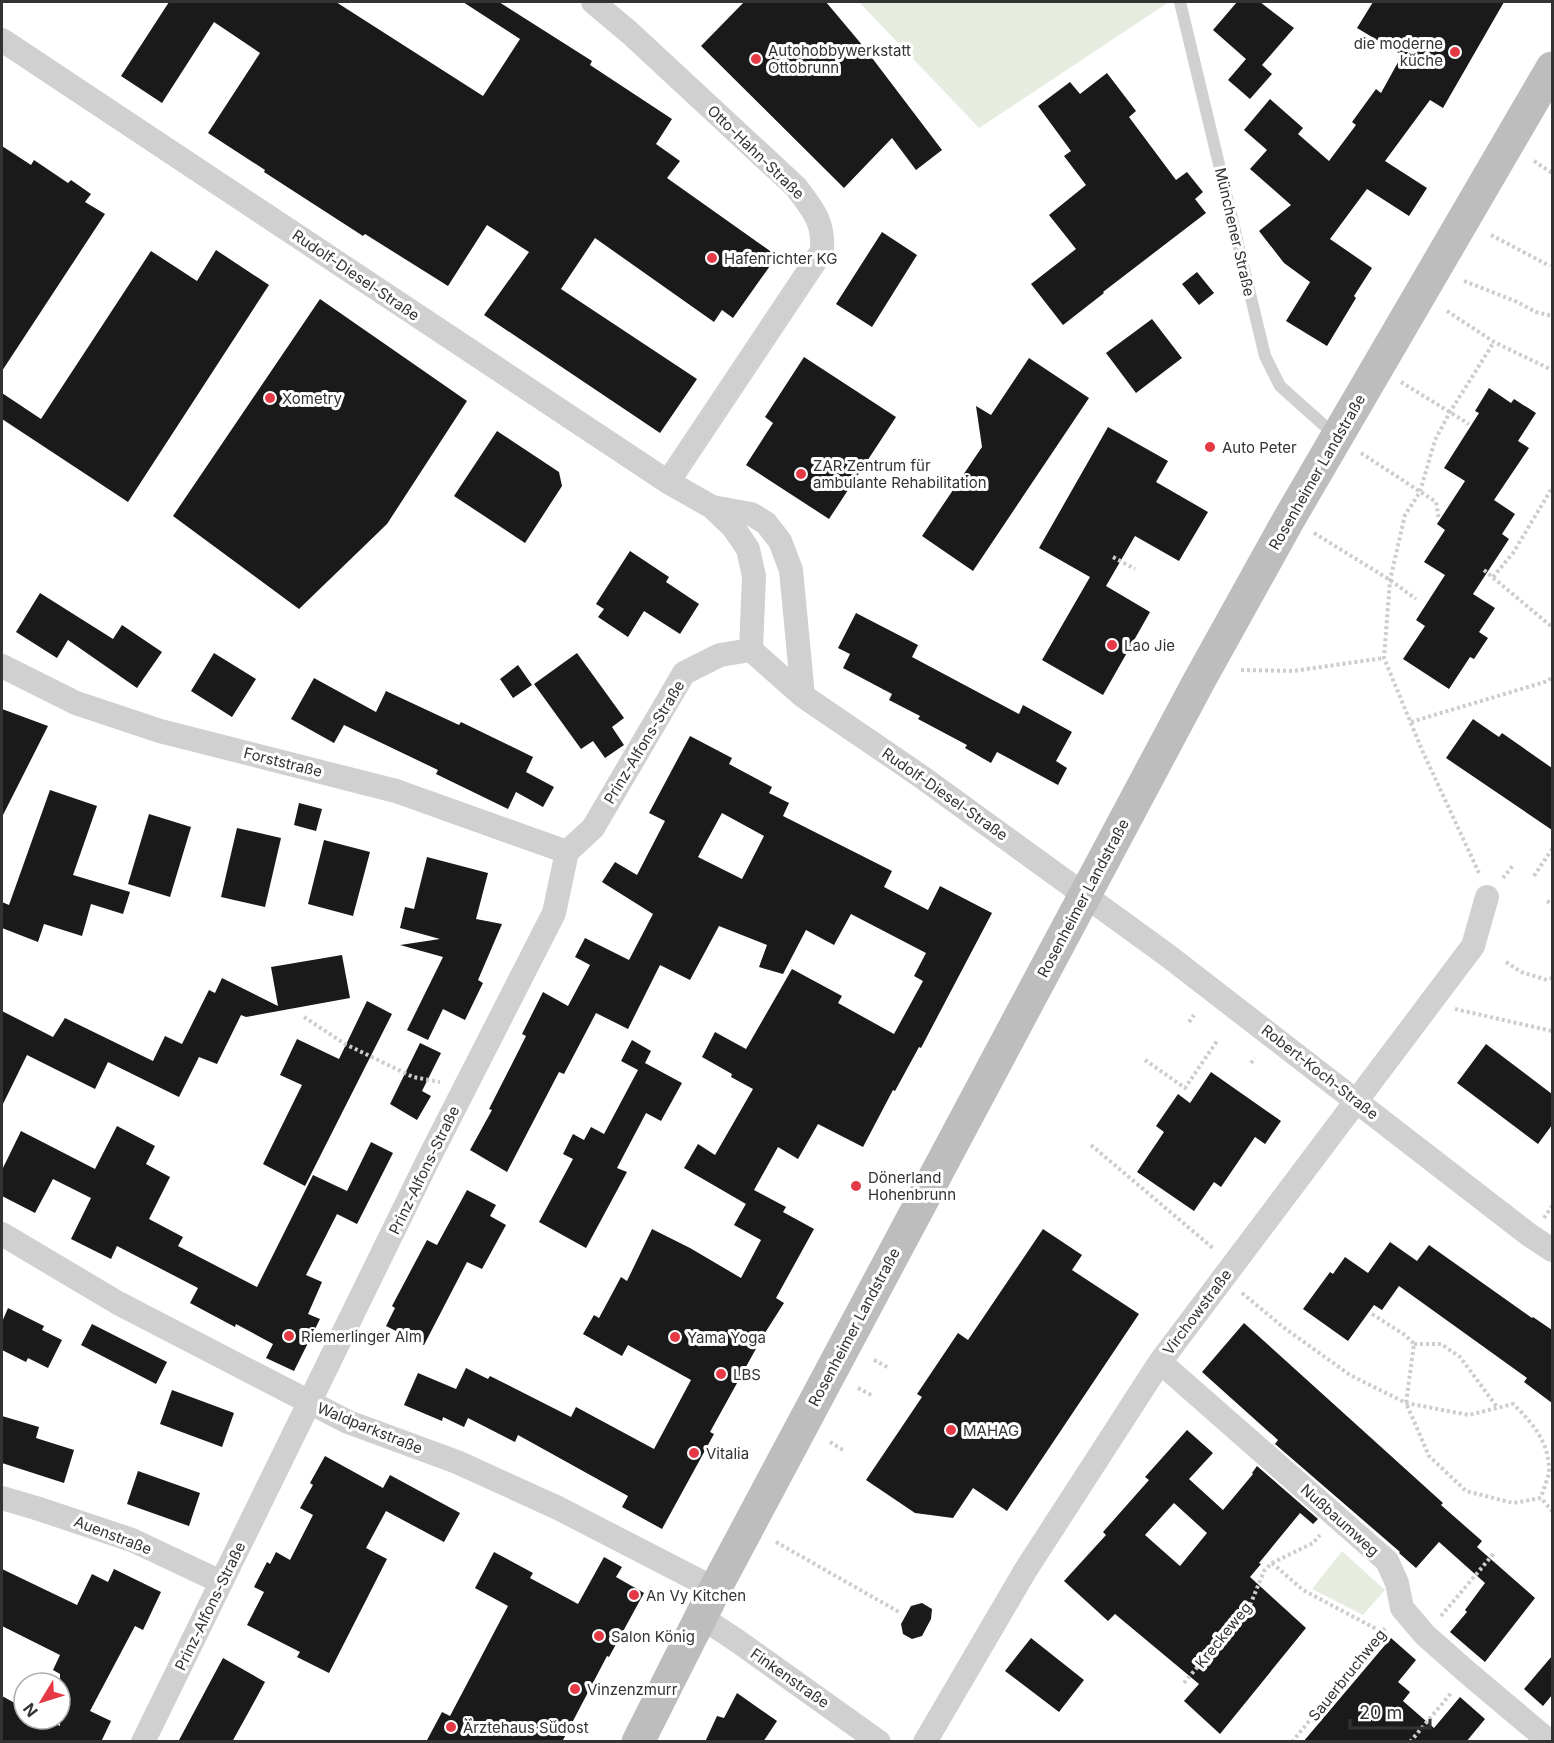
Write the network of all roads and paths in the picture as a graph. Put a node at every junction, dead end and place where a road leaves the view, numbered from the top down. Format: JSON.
{"nodes":[{"id":1,"x":593,"y":2,"type":"edge"},
{"id":2,"x":1180,"y":2,"type":"edge"},
{"id":3,"x":2,"y":40,"type":"edge"},
{"id":4,"x":1552,"y":69,"type":"edge"},
{"id":5,"x":1534,"y":161,"type":"dead end"},
{"id":6,"x":1552,"y":173,"type":"edge"},
{"id":7,"x":1491,"y":235,"type":"dead end"},
{"id":8,"x":1550,"y":266,"type":"dead end"},
{"id":9,"x":1464,"y":281,"type":"dead end"},
{"id":10,"x":1447,"y":311,"type":"dead end"},
{"id":11,"x":1552,"y":316,"type":"edge"},
{"id":12,"x":1494,"y":342,"type":"junction"},
{"id":13,"x":1552,"y":370,"type":"edge"},
{"id":14,"x":1432,"y":401,"type":"dead end"},
{"id":15,"x":1450,"y":412,"type":"junction"},
{"id":16,"x":1469,"y":424,"type":"dead end"},
{"id":17,"x":1337,"y":437,"type":"junction"},
{"id":18,"x":668,"y":482,"type":"junction"},
{"id":19,"x":1552,"y":488,"type":"edge"},
{"id":20,"x":1420,"y":492,"type":"junction"},
{"id":21,"x":712,"y":507,"type":"junction"},
{"id":22,"x":1289,"y":519,"type":"junction"},
{"id":23,"x":1439,"y":520,"type":"dead end"},
{"id":24,"x":1113,"y":556,"type":"dead end"},
{"id":25,"x":1135,"y":569,"type":"dead end"},
{"id":26,"x":1484,"y":570,"type":"dead end"},
{"id":27,"x":1493,"y":577,"type":"junction"},
{"id":28,"x":1390,"y":580,"type":"junction"},
{"id":29,"x":1416,"y":599,"type":"dead end"},
{"id":30,"x":1552,"y":627,"type":"edge"},
{"id":31,"x":751,"y":650,"type":"junction"},
{"id":32,"x":1384,"y":657,"type":"junction"},
{"id":33,"x":2,"y":666,"type":"edge"},
{"id":34,"x":1241,"y":670,"type":"dead end"},
{"id":35,"x":1552,"y":677,"type":"edge"},
{"id":36,"x":1550,"y":682,"type":"edge"},
{"id":37,"x":803,"y":696,"type":"junction"},
{"id":38,"x":1411,"y":722,"type":"junction"},
{"id":39,"x":1552,"y":849,"type":"edge"},
{"id":40,"x":567,"y":852,"type":"junction"},
{"id":41,"x":1534,"y":876,"type":"dead end"},
{"id":42,"x":1086,"y":894,"type":"junction"},
{"id":43,"x":1487,"y":897,"type":"joint"},
{"id":44,"x":1547,"y":901,"type":"dead end"},
{"id":45,"x":1552,"y":904,"type":"edge"},
{"id":46,"x":1506,"y":962,"type":"dead end"},
{"id":47,"x":1552,"y":978,"type":"edge"},
{"id":48,"x":1433,"y":999,"type":"junction"},
{"id":49,"x":1194,"y":1015,"type":"dead end"},
{"id":50,"x":304,"y":1017,"type":"dead end"},
{"id":51,"x":1189,"y":1022,"type":"dead end"},
{"id":52,"x":1552,"y":1031,"type":"edge"},
{"id":53,"x":1217,"y":1041,"type":"dead end"},
{"id":54,"x":1255,"y":1058,"type":"dead end"},
{"id":55,"x":1145,"y":1060,"type":"dead end"},
{"id":56,"x":1251,"y":1063,"type":"dead end"},
{"id":57,"x":463,"y":1092,"type":"junction"},
{"id":58,"x":1357,"y":1100,"type":"junction"},
{"id":59,"x":1091,"y":1145,"type":"dead end"},
{"id":60,"x":1552,"y":1206,"type":"edge"},
{"id":61,"x":1544,"y":1219,"type":"dead end"},
{"id":62,"x":2,"y":1234,"type":"edge"},
{"id":63,"x":1552,"y":1250,"type":"edge"},
{"id":64,"x":1228,"y":1271,"type":"junction"},
{"id":65,"x":1372,"y":1314,"type":"dead end"},
{"id":66,"x":1414,"y":1344,"type":"junction"},
{"id":67,"x":874,"y":1360,"type":"dead end"},
{"id":68,"x":1160,"y":1362,"type":"junction"},
{"id":69,"x":889,"y":1368,"type":"dead end"},
{"id":70,"x":858,"y":1389,"type":"dead end"},
{"id":71,"x":873,"y":1396,"type":"dead end"},
{"id":72,"x":310,"y":1403,"type":"junction"},
{"id":73,"x":1406,"y":1403,"type":"junction"},
{"id":74,"x":1497,"y":1407,"type":"junction"},
{"id":75,"x":830,"y":1442,"type":"dead end"},
{"id":76,"x":843,"y":1450,"type":"dead end"},
{"id":77,"x":1541,"y":1497,"type":"junction"},
{"id":78,"x":2,"y":1498,"type":"edge"},
{"id":79,"x":1552,"y":1511,"type":"edge"},
{"id":80,"x":1336,"y":1516,"type":"junction"},
{"id":81,"x":776,"y":1542,"type":"dead end"},
{"id":82,"x":1495,"y":1552,"type":"dead end"},
{"id":83,"x":1272,"y":1563,"type":"junction"},
{"id":84,"x":221,"y":1582,"type":"junction"},
{"id":85,"x":715,"y":1589,"type":"junction"},
{"id":86,"x":1402,"y":1608,"type":"junction"},
{"id":87,"x":899,"y":1612,"type":"dead end"},
{"id":88,"x":700,"y":1617,"type":"junction"},
{"id":89,"x":1382,"y":1632,"type":"junction"},
{"id":90,"x":1425,"y":1635,"type":"junction"},
{"id":91,"x":1468,"y":1674,"type":"junction"},
{"id":92,"x":1184,"y":1683,"type":"dead end"},
{"id":93,"x":143,"y":1742,"type":"edge"},
{"id":94,"x":638,"y":1742,"type":"edge"},
{"id":95,"x":879,"y":1742,"type":"edge"},
{"id":96,"x":925,"y":1742,"type":"edge"},
{"id":97,"x":1292,"y":1742,"type":"edge"},
{"id":98,"x":1410,"y":1742,"type":"edge"},
{"id":99,"x":1550,"y":1742,"type":"edge"}],
"edges":[{"from":1,"to":18,"type":"street","name":"Otto-Hahn-Straße"},
{"from":2,"to":17,"type":"lane","name":"Münchener Straße"},
{"from":3,"to":18,"type":"street","name":"Rudolf-Diesel-Straße"},
{"from":4,"to":17,"type":"main road","name":"Rosenheimer Landstraße"},
{"from":5,"to":6,"type":"path"},
{"from":7,"to":8,"type":"path"},
{"from":9,"to":11,"type":"path"},
{"from":10,"to":12,"type":"path"},
{"from":12,"to":13,"type":"path"},
{"from":12,"to":15,"type":"path"},
{"from":14,"to":15,"type":"path"},
{"from":15,"to":16,"type":"path"},
{"from":15,"to":20,"type":"path"},
{"from":17,"to":20,"type":"path"},
{"from":17,"to":22,"type":"main road","name":"Rosenheimer Landstraße"},
{"from":18,"to":21,"type":"street","name":"Rudolf-Diesel-Straße"},
{"from":19,"to":27,"type":"path"},
{"from":20,"to":23,"type":"path"},
{"from":20,"to":28,"type":"path"},
{"from":21,"to":31,"type":"street","name":"Rudolf-Diesel-Straße"},
{"from":21,"to":37,"type":"street","name":"Rudolf-Diesel-Straße"},
{"from":22,"to":28,"type":"path"},
{"from":22,"to":42,"type":"main road","name":"Rosenheimer Landstraße"},
{"from":24,"to":25,"type":"path"},
{"from":26,"to":27,"type":"path"},
{"from":27,"to":30,"type":"path"},
{"from":28,"to":29,"type":"path"},
{"from":28,"to":32,"type":"path"},
{"from":31,"to":37,"type":"street","name":"Rudolf-Diesel-Straße"},
{"from":31,"to":40,"type":"street","name":"Prinz-Alfons-Straße"},
{"from":32,"to":34,"type":"path"},
{"from":32,"to":38,"type":"path"},
{"from":33,"to":40,"type":"street","name":"Forststraße"},
{"from":35,"to":36,"type":"path"},
{"from":36,"to":38,"type":"path"},
{"from":37,"to":42,"type":"street","name":"Rudolf-Diesel-Straße"},
{"from":38,"to":43,"type":"path"},
{"from":39,"to":41,"type":"path"},
{"from":40,"to":57,"type":"street","name":"Prinz-Alfons-Straße"},
{"from":42,"to":58,"type":"street","name":"Robert-Koch-Straße"},
{"from":42,"to":85,"type":"main road","name":"Rosenheimer Landstraße"},
{"from":43,"to":48,"type":"street","name":"Virchowstraße"},
{"from":44,"to":45,"type":"path"},
{"from":46,"to":47,"type":"path"},
{"from":48,"to":52,"type":"path"},
{"from":48,"to":58,"type":"street","name":"Virchowstraße"},
{"from":49,"to":51,"type":"path"},
{"from":50,"to":57,"type":"path"},
{"from":53,"to":55,"type":"path"},
{"from":54,"to":56,"type":"path"},
{"from":57,"to":72,"type":"street","name":"Prinz-Alfons-Straße"},
{"from":58,"to":63,"type":"street","name":"Robert-Koch-Straße"},
{"from":58,"to":64,"type":"street","name":"Virchowstraße"},
{"from":59,"to":64,"type":"path"},
{"from":60,"to":61,"type":"path"},
{"from":62,"to":72,"type":"street","name":"Waldparkstraße"},
{"from":64,"to":68,"type":"street","name":"Virchowstraße"},
{"from":64,"to":73,"type":"path"},
{"from":65,"to":66,"type":"path"},
{"from":66,"to":73,"type":"path"},
{"from":66,"to":74,"type":"path"},
{"from":67,"to":69,"type":"path"},
{"from":68,"to":80,"type":"street","name":"Nußbaumweg"},
{"from":68,"to":96,"type":"street","name":"Virchowstraße"},
{"from":70,"to":71,"type":"path"},
{"from":72,"to":84,"type":"street","name":"Prinz-Alfons-Straße"},
{"from":72,"to":85,"type":"street","name":"Waldparkstraße"},
{"from":73,"to":74,"type":"path"},
{"from":73,"to":77,"type":"path"},
{"from":74,"to":77,"type":"path"},
{"from":75,"to":76,"type":"path"},
{"from":77,"to":79,"type":"path"},
{"from":78,"to":84,"type":"street","name":"Auenstraße"},
{"from":80,"to":83,"type":"path"},
{"from":80,"to":86,"type":"street","name":"Nußbaumweg"},
{"from":81,"to":87,"type":"path"},
{"from":82,"to":90,"type":"path"},
{"from":83,"to":89,"type":"path"},
{"from":83,"to":92,"type":"path","name":"Kreckeweg"},
{"from":84,"to":93,"type":"street","name":"Prinz-Alfons-Straße"},
{"from":85,"to":88,"type":"main road","name":"Rosenheimer Landstraße"},
{"from":86,"to":89,"type":"path","name":"Sauerbruchweg"},
{"from":86,"to":90,"type":"street","name":"Nußbaumweg"},
{"from":88,"to":94,"type":"main road","name":"Rosenheimer Landstraße"},
{"from":88,"to":95,"type":"street","name":"Finkenstraße"},
{"from":89,"to":97,"type":"path","name":"Sauerbruchweg"},
{"from":90,"to":91,"type":"street","name":"Nußbaumweg"},
{"from":91,"to":98,"type":"path"},
{"from":91,"to":99,"type":"street","name":"Nußbaumweg"}]}
